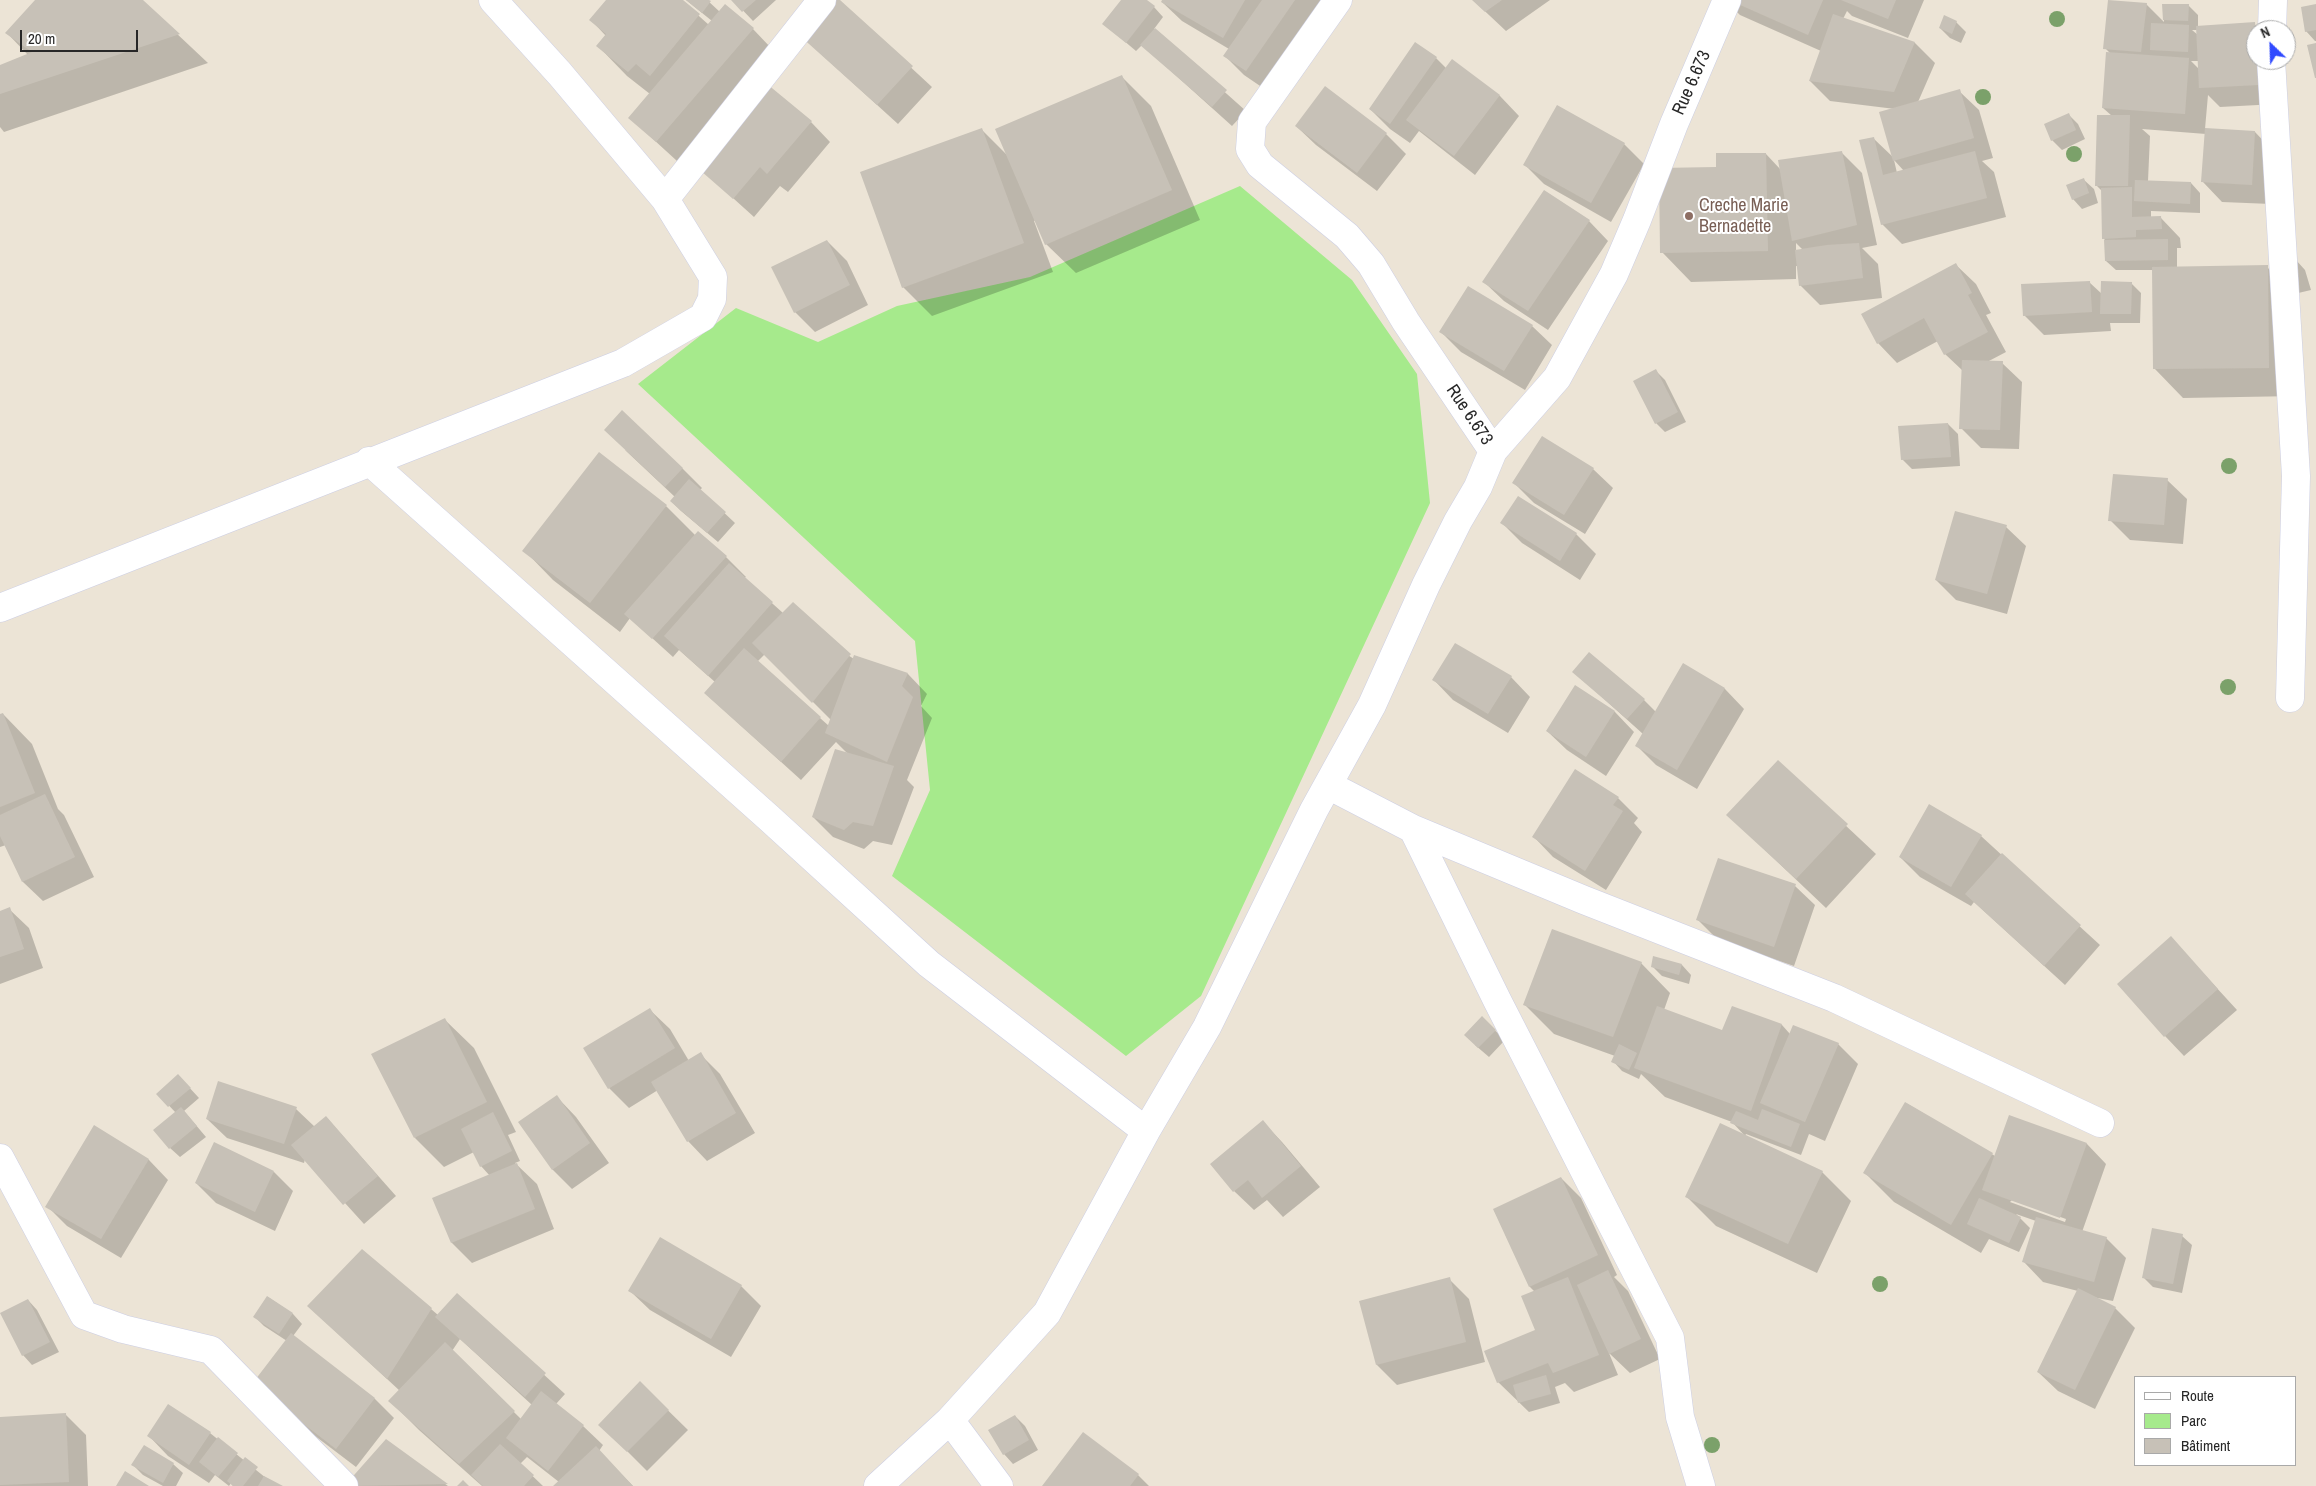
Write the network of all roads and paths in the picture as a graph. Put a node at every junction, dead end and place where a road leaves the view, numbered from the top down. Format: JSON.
{"nodes":[{"id":1,"x":493,"y":0,"type":"edge"},
{"id":2,"x":822,"y":0,"type":"edge"},
{"id":3,"x":1338,"y":0,"type":"edge"},
{"id":4,"x":1727,"y":0,"type":"edge"},
{"id":5,"x":2273,"y":0,"type":"edge"},
{"id":6,"x":2272,"y":20,"type":"edge"},
{"id":7,"x":2272,"y":70,"type":"edge"},
{"id":8,"x":665,"y":199,"type":"junction"},
{"id":9,"x":1493,"y":451,"type":"junction"},
{"id":10,"x":369,"y":461,"type":"junction"},
{"id":11,"x":2306,"y":476,"type":"edge"},
{"id":12,"x":0,"y":608,"type":"edge"},
{"id":13,"x":2290,"y":698,"type":"dead end"},
{"id":14,"x":1328,"y":785,"type":"junction"},
{"id":15,"x":1413,"y":829,"type":"junction"},
{"id":16,"x":2100,"y":1123,"type":"dead end"},
{"id":17,"x":1146,"y":1131,"type":"junction"},
{"id":18,"x":0,"y":1158,"type":"edge"},
{"id":19,"x":950,"y":1420,"type":"junction"},
{"id":20,"x":344,"y":1486,"type":"edge"},
{"id":21,"x":878,"y":1486,"type":"edge"},
{"id":22,"x":999,"y":1486,"type":"edge"},
{"id":23,"x":1701,"y":1486,"type":"edge"}],
"edges":[{"from":1,"to":8,"type":"street"},
{"from":2,"to":8,"type":"street"},
{"from":3,"to":9,"type":"street","name":"Rue 6.673"},
{"from":4,"to":9,"type":"street","name":"Rue 6.673"},
{"from":5,"to":6,"type":"street"},
{"from":7,"to":11,"type":"street"},
{"from":8,"to":10,"type":"street"},
{"from":9,"to":14,"type":"street"},
{"from":10,"to":12,"type":"street"},
{"from":10,"to":17,"type":"street"},
{"from":11,"to":13,"type":"street"},
{"from":14,"to":15,"type":"street"},
{"from":14,"to":17,"type":"street"},
{"from":15,"to":16,"type":"street"},
{"from":15,"to":23,"type":"street"},
{"from":17,"to":19,"type":"street"},
{"from":18,"to":20,"type":"street"},
{"from":19,"to":21,"type":"street"},
{"from":19,"to":22,"type":"street"}]}
